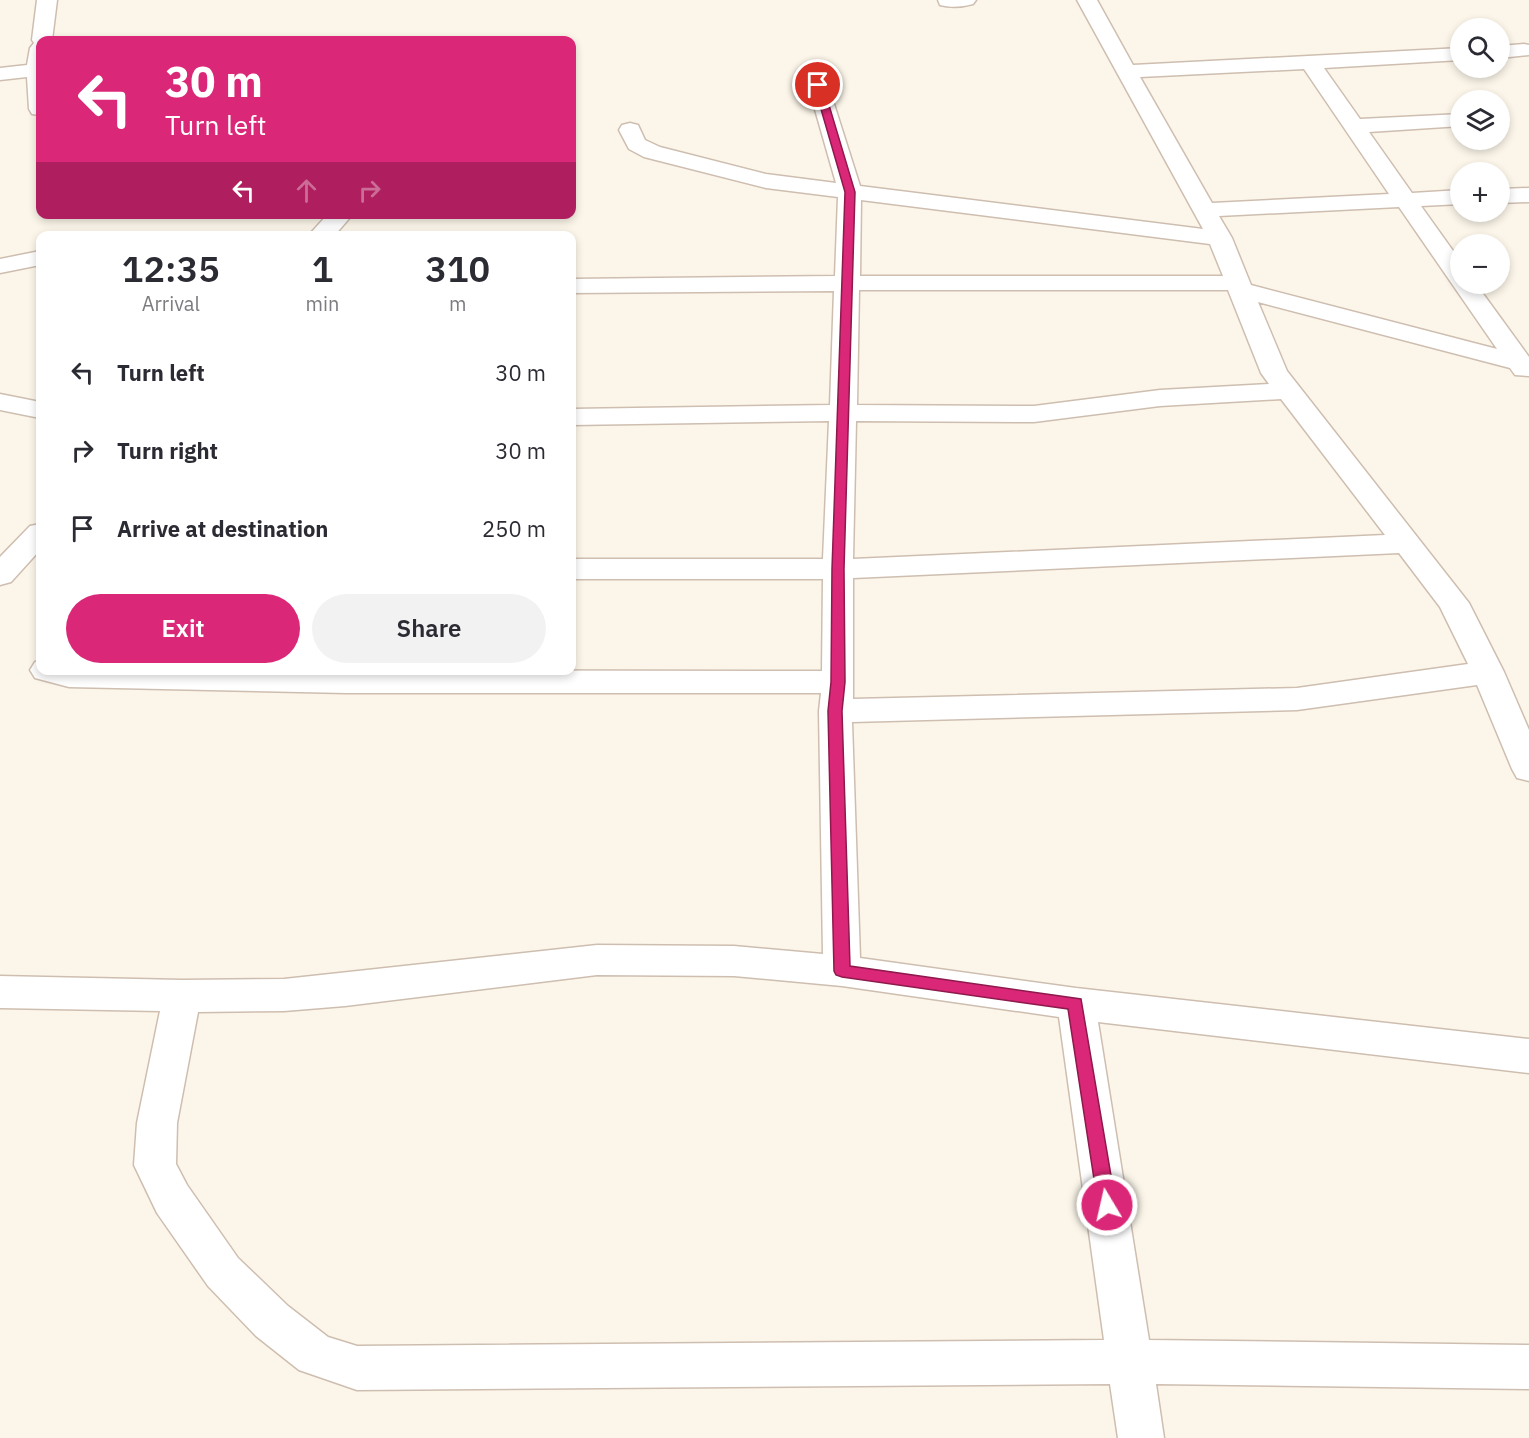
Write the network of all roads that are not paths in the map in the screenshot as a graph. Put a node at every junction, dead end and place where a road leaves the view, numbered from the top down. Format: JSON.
{"nodes":[{"id":1,"x":47,"y":0,"type":"edge"},
{"id":2,"x":966,"y":0,"type":"edge"},
{"id":3,"x":1087,"y":0,"type":"edge"},
{"id":4,"x":946,"y":1,"type":"edge"},
{"id":5,"x":42,"y":36,"type":"edge"},
{"id":6,"x":1524,"y":50,"type":"dead end"},
{"id":7,"x":1510,"y":51,"type":"edge"},
{"id":8,"x":1450,"y":55,"type":"edge"},
{"id":9,"x":1310,"y":63,"type":"junction"},
{"id":10,"x":36,"y":70,"type":"edge"},
{"id":11,"x":1128,"y":71,"type":"junction"},
{"id":12,"x":0,"y":74,"type":"edge"},
{"id":13,"x":818,"y":85,"type":"dead end"},
{"id":14,"x":1450,"y":121,"type":"edge"},
{"id":15,"x":1354,"y":126,"type":"junction"},
{"id":16,"x":630,"y":130,"type":"dead end"},
{"id":17,"x":850,"y":192,"type":"junction"},
{"id":18,"x":1529,"y":195,"type":"edge"},
{"id":19,"x":1510,"y":196,"type":"edge"},
{"id":20,"x":1450,"y":198,"type":"edge"},
{"id":21,"x":1405,"y":200,"type":"junction"},
{"id":22,"x":1204,"y":210,"type":"junction"},
{"id":23,"x":337,"y":219,"type":"edge"},
{"id":24,"x":325,"y":231,"type":"edge"},
{"id":25,"x":1220,"y":238,"type":"junction"},
{"id":26,"x":36,"y":259,"type":"edge"},
{"id":27,"x":1450,"y":264,"type":"edge"},
{"id":28,"x":0,"y":266,"type":"edge"},
{"id":29,"x":849,"y":283,"type":"junction"},
{"id":30,"x":576,"y":286,"type":"edge"},
{"id":31,"x":1238,"y":287,"type":"junction"},
{"id":32,"x":1471,"y":294,"type":"edge"},
{"id":33,"x":1524,"y":368,"type":"edge"},
{"id":34,"x":1288,"y":391,"type":"junction"},
{"id":35,"x":0,"y":402,"type":"edge"},
{"id":36,"x":36,"y":409,"type":"edge"},
{"id":37,"x":843,"y":413,"type":"junction"},
{"id":38,"x":576,"y":417,"type":"edge"},
{"id":39,"x":36,"y":537,"type":"edge"},
{"id":40,"x":1406,"y":543,"type":"junction"},
{"id":41,"x":36,"y":567,"type":"edge"},
{"id":42,"x":5,"y":569,"type":"edge"},
{"id":43,"x":576,"y":569,"type":"edge"},
{"id":44,"x":838,"y":569,"type":"junction"},
{"id":45,"x":1488,"y":672,"type":"junction"},
{"id":46,"x":65,"y":675,"type":"edge"},
{"id":47,"x":836,"y":696,"type":"junction"},
{"id":48,"x":1529,"y":769,"type":"edge"},
{"id":49,"x":842,"y":971,"type":"junction"},
{"id":50,"x":0,"y":992,"type":"edge"},
{"id":51,"x":182,"y":996,"type":"junction"},
{"id":52,"x":1076,"y":1004,"type":"junction"},
{"id":53,"x":1529,"y":1056,"type":"edge"},
{"id":54,"x":1131,"y":1362,"type":"junction"},
{"id":55,"x":1529,"y":1367,"type":"edge"},
{"id":56,"x":1141,"y":1438,"type":"edge"}],
"edges":[{"from":1,"to":5,"type":"street"},
{"from":2,"to":4,"type":"street"},
{"from":3,"to":11,"type":"street"},
{"from":6,"to":7,"type":"street"},
{"from":8,"to":9,"type":"street"},
{"from":9,"to":11,"type":"street"},
{"from":9,"to":15,"type":"street"},
{"from":10,"to":12,"type":"street"},
{"from":11,"to":22,"type":"street"},
{"from":13,"to":17,"type":"street"},
{"from":14,"to":15,"type":"street"},
{"from":15,"to":21,"type":"street"},
{"from":16,"to":17,"type":"street"},
{"from":17,"to":25,"type":"street"},
{"from":17,"to":29,"type":"street"},
{"from":18,"to":19,"type":"street"},
{"from":20,"to":21,"type":"street"},
{"from":21,"to":22,"type":"street"},
{"from":21,"to":27,"type":"street"},
{"from":22,"to":25,"type":"street"},
{"from":23,"to":24,"type":"street"},
{"from":25,"to":31,"type":"street"},
{"from":26,"to":28,"type":"street"},
{"from":29,"to":30,"type":"street"},
{"from":29,"to":31,"type":"street"},
{"from":29,"to":37,"type":"street"},
{"from":31,"to":33,"type":"street"},
{"from":31,"to":34,"type":"street"},
{"from":32,"to":33,"type":"street"},
{"from":34,"to":37,"type":"street"},
{"from":34,"to":40,"type":"street"},
{"from":35,"to":36,"type":"street"},
{"from":37,"to":38,"type":"street"},
{"from":37,"to":44,"type":"street"},
{"from":39,"to":42,"type":"street"},
{"from":40,"to":44,"type":"street"},
{"from":40,"to":45,"type":"street"},
{"from":41,"to":42,"type":"street"},
{"from":43,"to":44,"type":"street"},
{"from":44,"to":47,"type":"street"},
{"from":45,"to":47,"type":"street"},
{"from":45,"to":48,"type":"street"},
{"from":46,"to":47,"type":"street"},
{"from":47,"to":49,"type":"street"},
{"from":49,"to":51,"type":"street"},
{"from":49,"to":52,"type":"street"},
{"from":50,"to":51,"type":"street"},
{"from":51,"to":54,"type":"street"},
{"from":52,"to":53,"type":"street"},
{"from":52,"to":54,"type":"street"},
{"from":54,"to":55,"type":"street"},
{"from":54,"to":56,"type":"street"}]}
